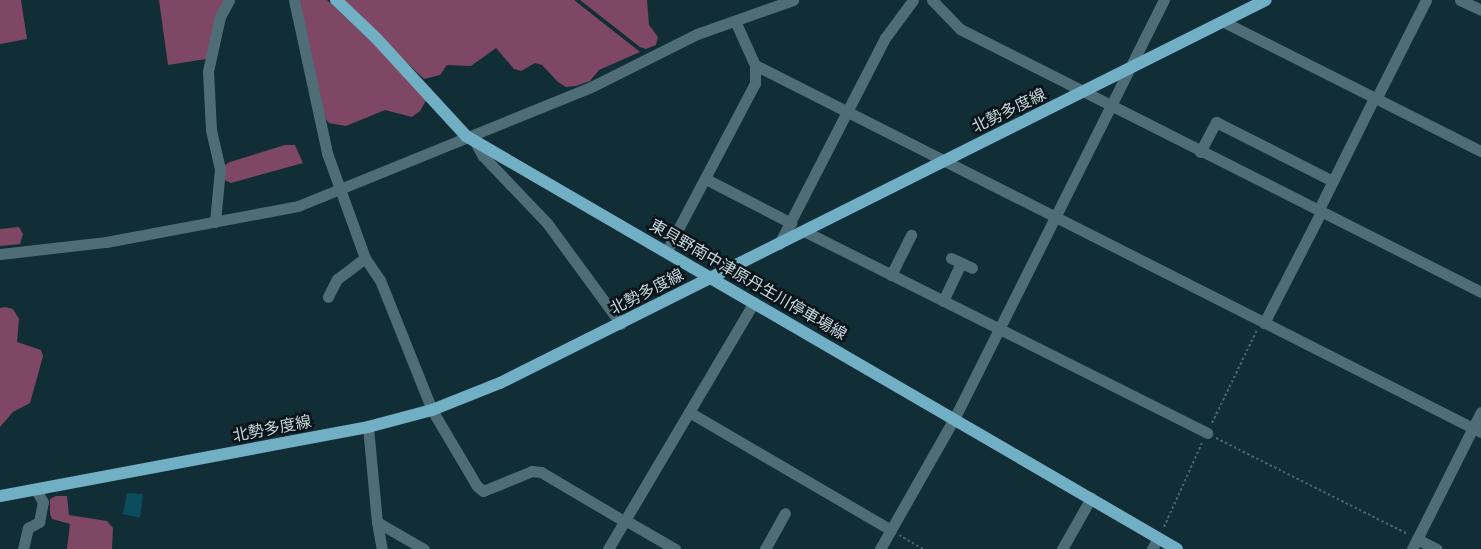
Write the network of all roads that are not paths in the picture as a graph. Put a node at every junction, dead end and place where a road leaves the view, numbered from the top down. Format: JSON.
{"nodes":[{"id":1,"x":229,"y":0,"type":"edge"},
{"id":2,"x":294,"y":0,"type":"edge"},
{"id":3,"x":336,"y":0,"type":"edge"},
{"id":4,"x":793,"y":0,"type":"edge"},
{"id":5,"x":913,"y":0,"type":"edge"},
{"id":6,"x":932,"y":0,"type":"edge"},
{"id":7,"x":1164,"y":0,"type":"edge"},
{"id":8,"x":1266,"y":0,"type":"edge"},
{"id":9,"x":1426,"y":0,"type":"edge"},
{"id":10,"x":1460,"y":0,"type":"edge"},
{"id":11,"x":1481,"y":10,"type":"edge"},
{"id":12,"x":735,"y":20,"type":"junction"},
{"id":13,"x":1224,"y":22,"type":"junction"},
{"id":14,"x":755,"y":65,"type":"junction"},
{"id":15,"x":1129,"y":69,"type":"junction"},
{"id":16,"x":1083,"y":92,"type":"junction"},
{"id":17,"x":1375,"y":98,"type":"junction"},
{"id":18,"x":1112,"y":108,"type":"junction"},
{"id":19,"x":847,"y":112,"type":"junction"},
{"id":20,"x":470,"y":138,"type":"junction"},
{"id":21,"x":1200,"y":152,"type":"junction"},
{"id":22,"x":1481,"y":152,"type":"edge"},
{"id":23,"x":944,"y":162,"type":"junction"},
{"id":24,"x":706,"y":179,"type":"junction"},
{"id":25,"x":1333,"y":181,"type":"junction"},
{"id":26,"x":340,"y":191,"type":"junction"},
{"id":27,"x":1319,"y":212,"type":"junction"},
{"id":28,"x":1056,"y":218,"type":"junction"},
{"id":29,"x":215,"y":222,"type":"junction"},
{"id":30,"x":790,"y":223,"type":"junction"},
{"id":31,"x":804,"y":231,"type":"junction"},
{"id":32,"x":911,"y":236,"type":"dead end"},
{"id":33,"x":779,"y":244,"type":"junction"},
{"id":34,"x":666,"y":252,"type":"junction"},
{"id":35,"x":0,"y":254,"type":"edge"},
{"id":36,"x":365,"y":258,"type":"junction"},
{"id":37,"x":961,"y":263,"type":"dead end"},
{"id":38,"x":891,"y":275,"type":"junction"},
{"id":39,"x":712,"y":278,"type":"junction"},
{"id":40,"x":1481,"y":292,"type":"edge"},
{"id":41,"x":328,"y":297,"type":"dead end"},
{"id":42,"x":943,"y":301,"type":"junction"},
{"id":43,"x":754,"y":302,"type":"junction"},
{"id":44,"x":1264,"y":323,"type":"junction"},
{"id":45,"x":621,"y":324,"type":"junction"},
{"id":46,"x":1000,"y":328,"type":"junction"},
{"id":47,"x":432,"y":410,"type":"junction"},
{"id":48,"x":689,"y":412,"type":"junction"},
{"id":49,"x":1481,"y":412,"type":"edge"},
{"id":50,"x":954,"y":419,"type":"junction"},
{"id":51,"x":368,"y":427,"type":"junction"},
{"id":52,"x":1477,"y":430,"type":"edge"},
{"id":53,"x":1207,"y":433,"type":"road end"},
{"id":54,"x":36,"y":490,"type":"junction"},
{"id":55,"x":0,"y":496,"type":"edge"},
{"id":56,"x":1091,"y":498,"type":"junction"},
{"id":57,"x":785,"y":513,"type":"dead end"},
{"id":58,"x":624,"y":520,"type":"junction"},
{"id":59,"x":377,"y":522,"type":"junction"},
{"id":60,"x":891,"y":530,"type":"junction"},
{"id":61,"x":1155,"y":544,"type":"edge"},
{"id":62,"x":1414,"y":544,"type":"edge"},
{"id":63,"x":23,"y":549,"type":"edge"},
{"id":64,"x":382,"y":549,"type":"edge"},
{"id":65,"x":424,"y":549,"type":"edge"},
{"id":66,"x":608,"y":549,"type":"edge"},
{"id":67,"x":675,"y":549,"type":"edge"},
{"id":68,"x":765,"y":549,"type":"edge"},
{"id":69,"x":880,"y":549,"type":"edge"},
{"id":70,"x":1062,"y":549,"type":"edge"},
{"id":71,"x":1177,"y":549,"type":"edge"},
{"id":72,"x":1437,"y":549,"type":"edge"}],
"edges":[{"from":1,"to":29,"type":"street"},
{"from":2,"to":26,"type":"street"},
{"from":3,"to":20,"type":"main road","name":"東貝野南中津原丹生川停車場線"},
{"from":4,"to":12,"type":"street"},
{"from":5,"to":19,"type":"street"},
{"from":6,"to":16,"type":"street"},
{"from":7,"to":15,"type":"street"},
{"from":8,"to":13,"type":"main road","name":"北勢多度線"},
{"from":9,"to":17,"type":"street"},
{"from":10,"to":11,"type":"street"},
{"from":12,"to":14,"type":"street"},
{"from":12,"to":20,"type":"street"},
{"from":13,"to":15,"type":"main road","name":"北勢多度線"},
{"from":13,"to":17,"type":"street"},
{"from":14,"to":19,"type":"street"},
{"from":14,"to":24,"type":"street"},
{"from":15,"to":16,"type":"main road","name":"北勢多度線"},
{"from":15,"to":18,"type":"street"},
{"from":16,"to":18,"type":"street"},
{"from":16,"to":23,"type":"main road","name":"北勢多度線"},
{"from":17,"to":22,"type":"street"},
{"from":17,"to":25,"type":"street"},
{"from":18,"to":21,"type":"street"},
{"from":18,"to":28,"type":"street"},
{"from":19,"to":23,"type":"street"},
{"from":19,"to":30,"type":"street"},
{"from":20,"to":26,"type":"street"},
{"from":20,"to":34,"type":"main road","name":"東貝野南中津原丹生川停車場線"},
{"from":20,"to":45,"type":"street"},
{"from":21,"to":25,"type":"street"},
{"from":21,"to":27,"type":"street"},
{"from":23,"to":28,"type":"street"},
{"from":23,"to":31,"type":"main road","name":"北勢多度線"},
{"from":24,"to":30,"type":"street"},
{"from":24,"to":34,"type":"street"},
{"from":25,"to":27,"type":"street"},
{"from":26,"to":29,"type":"street"},
{"from":26,"to":36,"type":"street"},
{"from":27,"to":40,"type":"street"},
{"from":27,"to":44,"type":"street"},
{"from":28,"to":44,"type":"street"},
{"from":28,"to":46,"type":"street"},
{"from":29,"to":35,"type":"street"},
{"from":30,"to":33,"type":"street"},
{"from":31,"to":33,"type":"main road","name":"北勢多度線"},
{"from":31,"to":38,"type":"street"},
{"from":32,"to":38,"type":"street"},
{"from":33,"to":39,"type":"main road","name":"北勢多度線"},
{"from":34,"to":39,"type":"main road","name":"東貝野南中津原丹生川停車場線"},
{"from":36,"to":41,"type":"street"},
{"from":36,"to":47,"type":"street"},
{"from":37,"to":42,"type":"street"},
{"from":38,"to":42,"type":"street"},
{"from":39,"to":43,"type":"main road","name":"東貝野南中津原丹生川停車場線"},
{"from":39,"to":45,"type":"main road","name":"北勢多度線"},
{"from":42,"to":46,"type":"street"},
{"from":43,"to":48,"type":"street"},
{"from":43,"to":50,"type":"main road","name":"東貝野南中津原丹生川停車場線"},
{"from":44,"to":52,"type":"street"},
{"from":45,"to":47,"type":"main road","name":"北勢多度線"},
{"from":46,"to":50,"type":"street"},
{"from":46,"to":53,"type":"street"},
{"from":47,"to":51,"type":"main road","name":"北勢多度線"},
{"from":47,"to":58,"type":"street"},
{"from":48,"to":58,"type":"street"},
{"from":48,"to":60,"type":"street"},
{"from":49,"to":52,"type":"street"},
{"from":50,"to":56,"type":"main road","name":"東貝野南中津原丹生川停車場線"},
{"from":50,"to":60,"type":"street"},
{"from":51,"to":54,"type":"main road","name":"北勢多度線"},
{"from":51,"to":59,"type":"street"},
{"from":52,"to":62,"type":"street"},
{"from":54,"to":55,"type":"main road","name":"北勢多度線"},
{"from":54,"to":63,"type":"street"},
{"from":56,"to":61,"type":"main road","name":"東貝野南中津原丹生川停車場線"},
{"from":56,"to":70,"type":"street"},
{"from":57,"to":68,"type":"street"},
{"from":58,"to":66,"type":"street"},
{"from":58,"to":67,"type":"street"},
{"from":59,"to":64,"type":"street"},
{"from":59,"to":65,"type":"street"},
{"from":60,"to":69,"type":"street"},
{"from":61,"to":71,"type":"main road","name":"東貝野南中津原丹生川停車場線"},
{"from":62,"to":72,"type":"street"}]}
